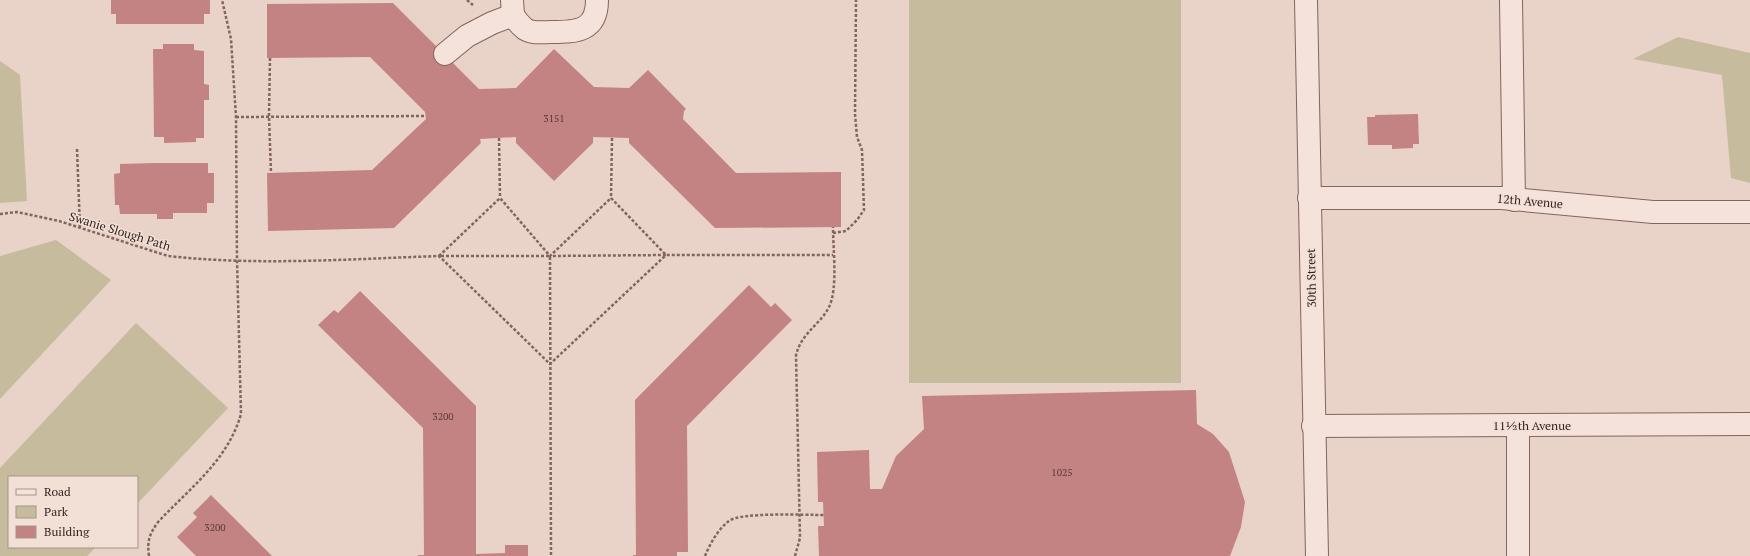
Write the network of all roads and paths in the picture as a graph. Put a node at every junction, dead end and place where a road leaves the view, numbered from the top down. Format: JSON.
{"nodes":[{"id":1,"x":222,"y":0,"type":"edge"},
{"id":2,"x":597,"y":0,"type":"edge"},
{"id":3,"x":856,"y":0,"type":"edge"},
{"id":4,"x":1306,"y":0,"type":"edge"},
{"id":5,"x":1510,"y":0,"type":"edge"},
{"id":6,"x":512,"y":8,"type":"edge"},
{"id":7,"x":445,"y":54,"type":"dead end"},
{"id":8,"x":270,"y":58,"type":"dead end"},
{"id":9,"x":268,"y":116,"type":"junction"},
{"id":10,"x":425,"y":116,"type":"dead end"},
{"id":11,"x":236,"y":117,"type":"junction"},
{"id":12,"x":499,"y":138,"type":"dead end"},
{"id":13,"x":612,"y":138,"type":"dead end"},
{"id":14,"x":76,"y":149,"type":"dead end"},
{"id":15,"x":271,"y":173,"type":"dead end"},
{"id":16,"x":500,"y":198,"type":"junction"},
{"id":17,"x":611,"y":198,"type":"junction"},
{"id":18,"x":1310,"y":198,"type":"junction"},
{"id":19,"x":1514,"y":200,"type":"junction"},
{"id":20,"x":1750,"y":212,"type":"edge"},
{"id":21,"x":0,"y":214,"type":"edge"},
{"id":22,"x":833,"y":227,"type":"dead end"},
{"id":23,"x":80,"y":228,"type":"junction"},
{"id":24,"x":833,"y":233,"type":"junction"},
{"id":25,"x":666,"y":255,"type":"junction"},
{"id":26,"x":833,"y":255,"type":"junction"},
{"id":27,"x":439,"y":256,"type":"junction"},
{"id":28,"x":550,"y":256,"type":"junction"},
{"id":29,"x":237,"y":260,"type":"junction"},
{"id":30,"x":550,"y":364,"type":"junction"},
{"id":31,"x":1750,"y":424,"type":"edge"},
{"id":32,"x":1518,"y":425,"type":"junction"},
{"id":33,"x":1314,"y":426,"type":"junction"},
{"id":34,"x":799,"y":515,"type":"junction"},
{"id":35,"x":824,"y":515,"type":"dead end"},
{"id":36,"x":551,"y":555,"type":"edge"},
{"id":37,"x":149,"y":556,"type":"edge"},
{"id":38,"x":705,"y":556,"type":"edge"},
{"id":39,"x":795,"y":556,"type":"edge"},
{"id":40,"x":1317,"y":556,"type":"edge"},
{"id":41,"x":1518,"y":556,"type":"edge"}],
"edges":[{"from":1,"to":11,"type":"path"},
{"from":2,"to":6,"type":"street"},
{"from":3,"to":24,"type":"path"},
{"from":4,"to":18,"type":"street","name":"30th Street"},
{"from":5,"to":19,"type":"street"},
{"from":6,"to":7,"type":"street"},
{"from":8,"to":9,"type":"path"},
{"from":9,"to":10,"type":"path"},
{"from":9,"to":11,"type":"path"},
{"from":9,"to":15,"type":"path"},
{"from":11,"to":29,"type":"path"},
{"from":12,"to":16,"type":"path"},
{"from":13,"to":17,"type":"path"},
{"from":14,"to":23,"type":"path"},
{"from":16,"to":27,"type":"path"},
{"from":16,"to":28,"type":"path"},
{"from":17,"to":25,"type":"path"},
{"from":17,"to":28,"type":"path"},
{"from":18,"to":19,"type":"street","name":"12th Avenue"},
{"from":18,"to":33,"type":"street","name":"30th Street"},
{"from":19,"to":20,"type":"street","name":"12th Avenue"},
{"from":21,"to":23,"type":"path","name":"Swanie Slough Path"},
{"from":22,"to":24,"type":"path"},
{"from":23,"to":29,"type":"path","name":"Swanie Slough Path"},
{"from":24,"to":26,"type":"path"},
{"from":25,"to":26,"type":"path","name":"Swanie Slough Path"},
{"from":25,"to":28,"type":"path","name":"Swanie Slough Path"},
{"from":25,"to":30,"type":"path"},
{"from":26,"to":34,"type":"path"},
{"from":27,"to":28,"type":"path","name":"Swanie Slough Path"},
{"from":27,"to":29,"type":"path","name":"Swanie Slough Path"},
{"from":27,"to":30,"type":"path"},
{"from":28,"to":30,"type":"path"},
{"from":29,"to":37,"type":"path"},
{"from":30,"to":36,"type":"path"},
{"from":31,"to":32,"type":"street","name":"11½th Avenue"},
{"from":32,"to":33,"type":"street","name":"11½th Avenue"},
{"from":32,"to":41,"type":"street"},
{"from":33,"to":40,"type":"street","name":"30th Street"},
{"from":34,"to":35,"type":"path"},
{"from":34,"to":38,"type":"path"},
{"from":34,"to":39,"type":"path"}]}
